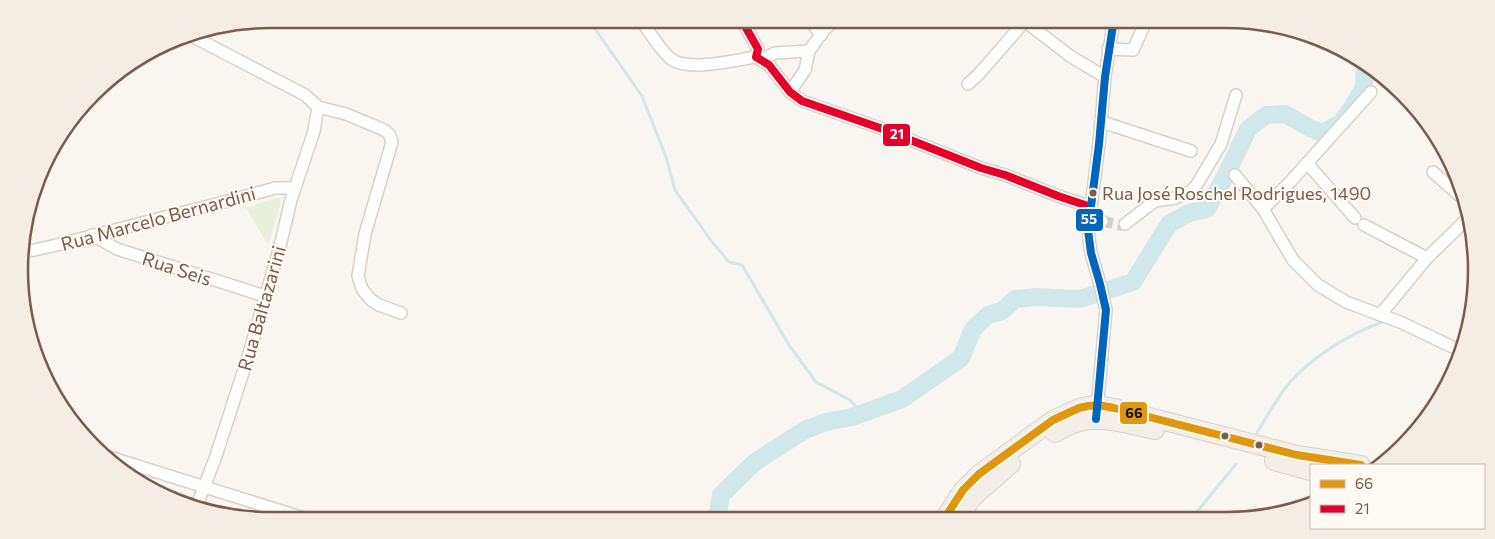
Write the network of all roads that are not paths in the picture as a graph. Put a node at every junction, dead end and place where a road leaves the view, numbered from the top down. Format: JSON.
{"nodes":[{"id":1,"x":646,"y":27,"type":"edge"},
{"id":2,"x":746,"y":27,"type":"edge"},
{"id":3,"x":815,"y":27,"type":"edge"},
{"id":4,"x":828,"y":27,"type":"edge"},
{"id":5,"x":1018,"y":27,"type":"edge"},
{"id":6,"x":1033,"y":27,"type":"edge"},
{"id":7,"x":1112,"y":27,"type":"edge"},
{"id":8,"x":1143,"y":27,"type":"edge"},
{"id":9,"x":821,"y":35,"type":"junction"},
{"id":10,"x":198,"y":38,"type":"edge"},
{"id":11,"x":1108,"y":49,"type":"junction"},
{"id":12,"x":809,"y":51,"type":"junction"},
{"id":13,"x":759,"y":58,"type":"junction"},
{"id":14,"x":1105,"y":77,"type":"junction"},
{"id":15,"x":968,"y":84,"type":"dead end"},
{"id":16,"x":790,"y":92,"type":"junction"},
{"id":17,"x":1371,"y":92,"type":"dead end"},
{"id":18,"x":1236,"y":95,"type":"dead end"},
{"id":19,"x":318,"y":107,"type":"junction"},
{"id":20,"x":1102,"y":122,"type":"junction"},
{"id":21,"x":1191,"y":151,"type":"dead end"},
{"id":22,"x":1306,"y":163,"type":"junction"},
{"id":23,"x":1432,"y":172,"type":"dead end"},
{"id":24,"x":1235,"y":175,"type":"dead end"},
{"id":25,"x":295,"y":188,"type":"junction"},
{"id":26,"x":1455,"y":192,"type":"edge"},
{"id":27,"x":1091,"y":208,"type":"junction"},
{"id":28,"x":1263,"y":209,"type":"junction"},
{"id":29,"x":1089,"y":220,"type":"junction"},
{"id":30,"x":1102,"y":221,"type":"tunnel mouth"},
{"id":31,"x":1463,"y":223,"type":"edge"},
{"id":32,"x":1125,"y":224,"type":"tunnel mouth"},
{"id":33,"x":92,"y":235,"type":"junction"},
{"id":34,"x":28,"y":251,"type":"edge"},
{"id":35,"x":1427,"y":258,"type":"junction"},
{"id":36,"x":265,"y":296,"type":"junction"},
{"id":37,"x":401,"y":312,"type":"dead end"},
{"id":38,"x":1380,"y":315,"type":"junction"},
{"id":39,"x":1455,"y":348,"type":"edge"},
{"id":40,"x":1097,"y":412,"type":"junction"},
{"id":41,"x":122,"y":461,"type":"edge"},
{"id":42,"x":1355,"y":464,"type":"edge"},
{"id":43,"x":1310,"y":470,"type":"edge"},
{"id":44,"x":204,"y":486,"type":"junction"},
{"id":45,"x":199,"y":501,"type":"edge"},
{"id":46,"x":285,"y":512,"type":"edge"},
{"id":47,"x":949,"y":512,"type":"edge"},
{"id":48,"x":963,"y":512,"type":"edge"}],
"edges":[{"from":1,"to":13,"type":"street"},
{"from":2,"to":13,"type":"street"},
{"from":3,"to":9,"type":"street"},
{"from":4,"to":9,"type":"street"},
{"from":5,"to":15,"type":"street"},
{"from":6,"to":14,"type":"street"},
{"from":7,"to":11,"type":"street"},
{"from":8,"to":11,"type":"street"},
{"from":9,"to":12,"type":"street"},
{"from":10,"to":19,"type":"street"},
{"from":11,"to":14,"type":"street"},
{"from":12,"to":13,"type":"street"},
{"from":12,"to":16,"type":"street"},
{"from":13,"to":16,"type":"street"},
{"from":14,"to":20,"type":"street"},
{"from":16,"to":27,"type":"street"},
{"from":17,"to":22,"type":"street"},
{"from":18,"to":32,"type":"street"},
{"from":19,"to":25,"type":"street","name":"Rua Baltazarini"},
{"from":19,"to":37,"type":"street"},
{"from":20,"to":21,"type":"street"},
{"from":20,"to":27,"type":"street"},
{"from":22,"to":28,"type":"street"},
{"from":22,"to":35,"type":"street"},
{"from":23,"to":26,"type":"street"},
{"from":24,"to":28,"type":"street"},
{"from":25,"to":33,"type":"street","name":"Rua Marcelo Bernardini"},
{"from":25,"to":36,"type":"street","name":"Rua Baltazarini"},
{"from":27,"to":29,"type":"street"},
{"from":28,"to":38,"type":"street"},
{"from":29,"to":30,"type":"street"},
{"from":29,"to":40,"type":"street"},
{"from":31,"to":35,"type":"street"},
{"from":33,"to":34,"type":"street","name":"Rua Marcelo Bernardini"},
{"from":33,"to":36,"type":"street","name":"Rua Seis"},
{"from":35,"to":38,"type":"street"},
{"from":36,"to":44,"type":"street","name":"Rua Baltazarini"},
{"from":38,"to":39,"type":"street"},
{"from":40,"to":42,"type":"main road"},
{"from":40,"to":43,"type":"main road"},
{"from":40,"to":47,"type":"main road"},
{"from":40,"to":48,"type":"main road"},
{"from":41,"to":44,"type":"street"},
{"from":44,"to":45,"type":"street","name":"Rua Baltazarini"},
{"from":44,"to":46,"type":"street"}]}
